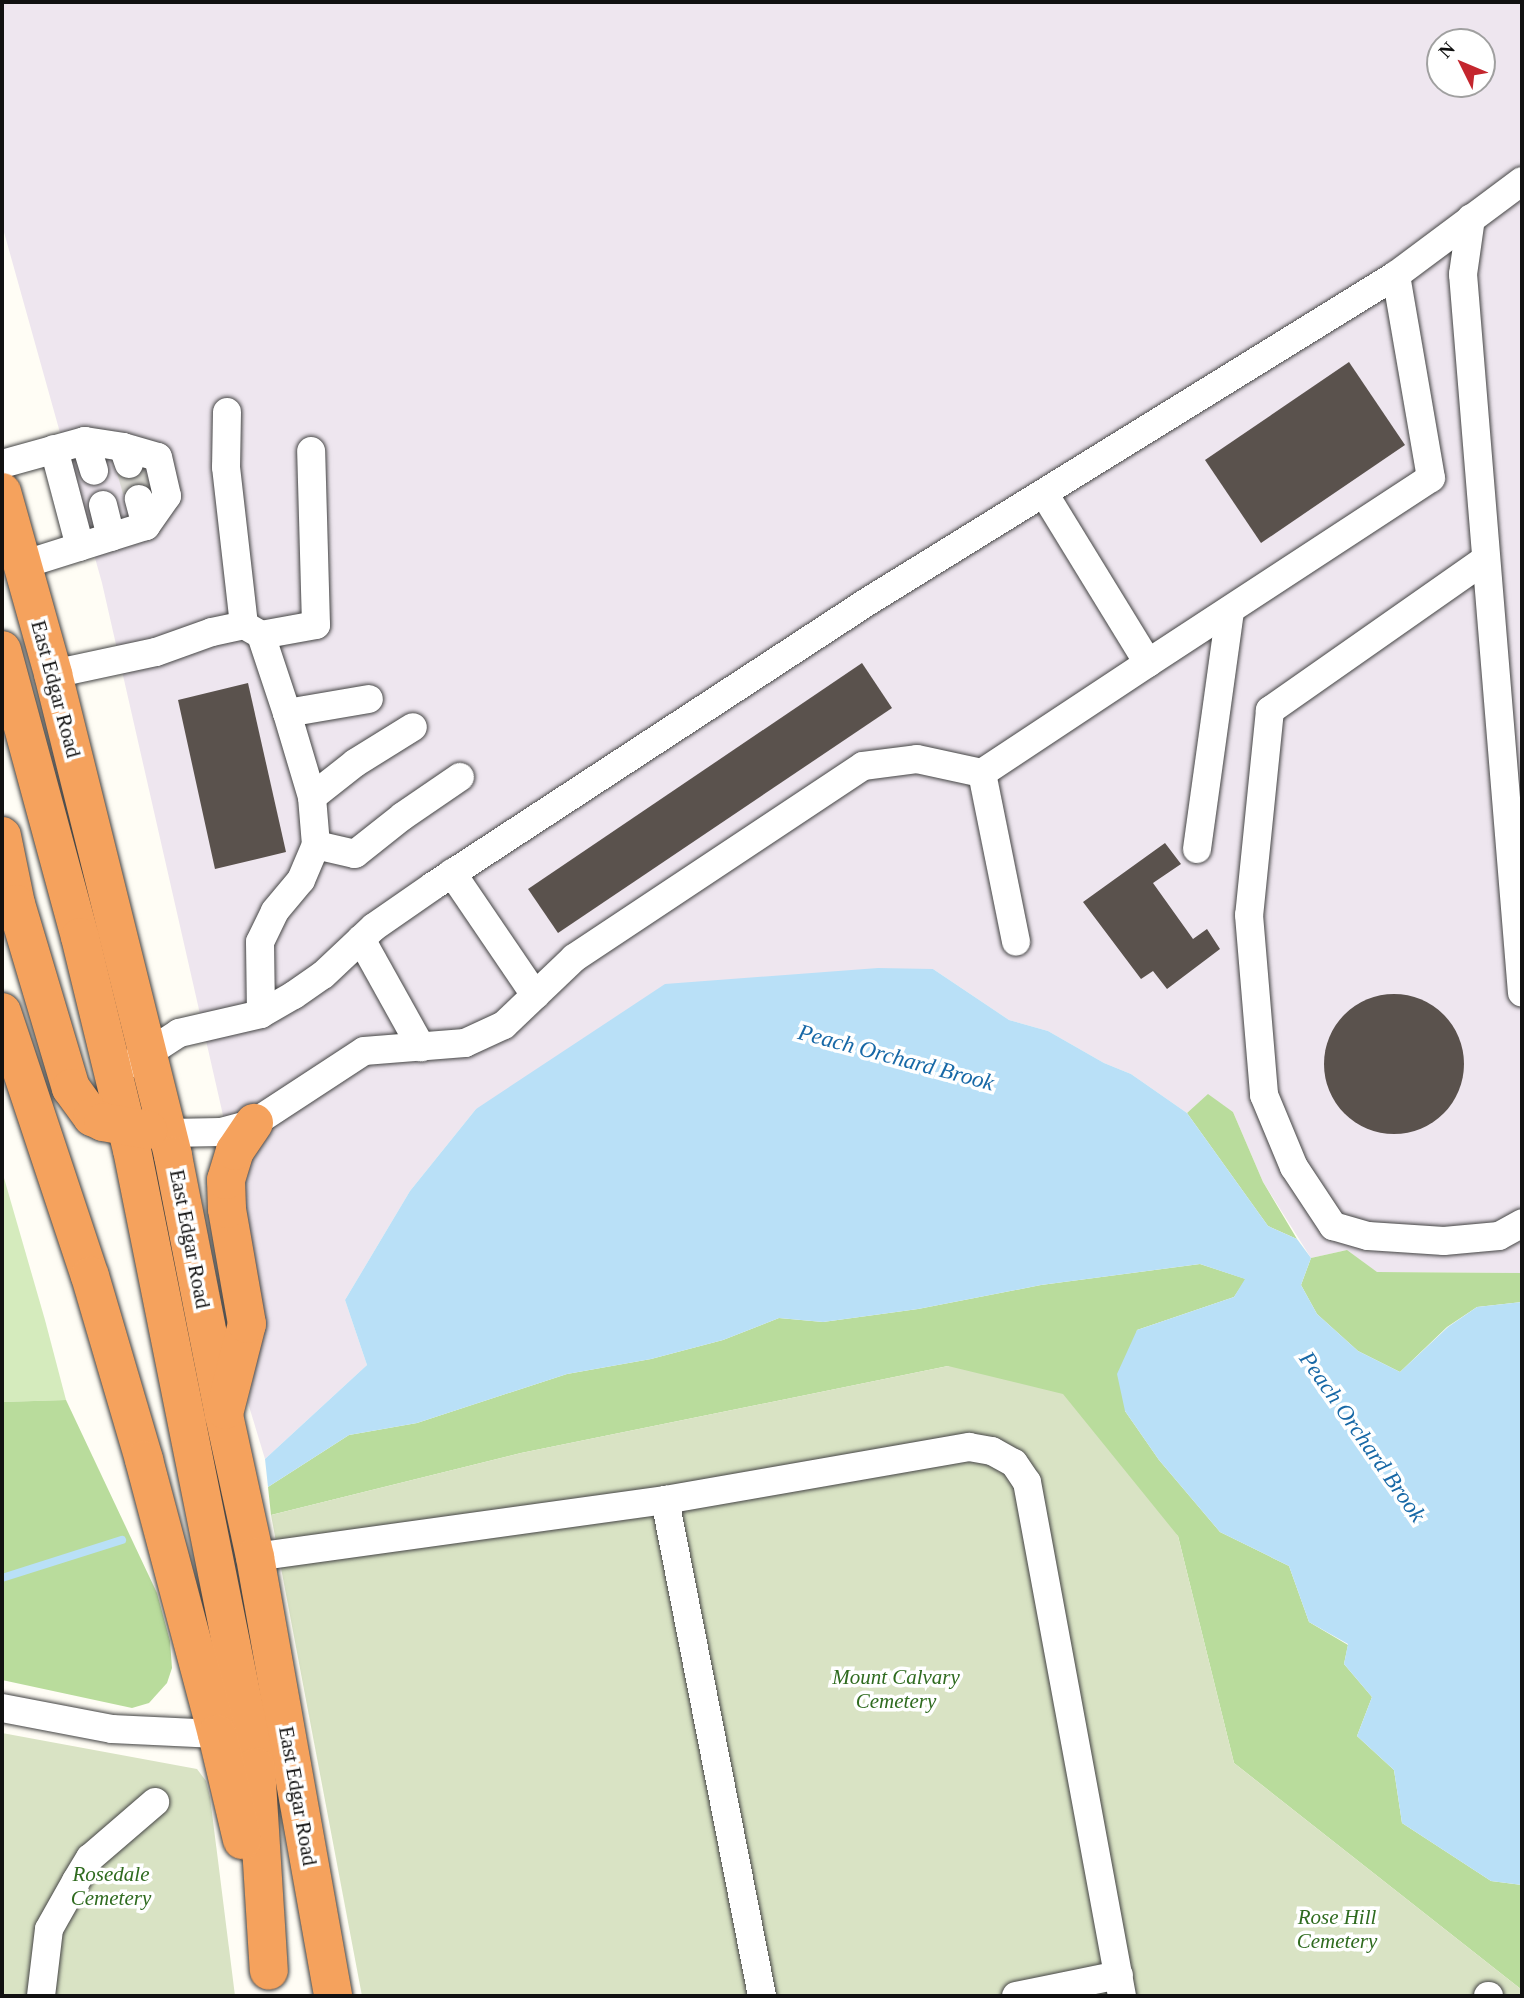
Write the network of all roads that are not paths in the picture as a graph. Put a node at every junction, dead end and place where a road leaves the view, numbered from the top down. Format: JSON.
{"nodes":[{"id":1,"x":1522,"y":181,"type":"edge"},
{"id":2,"x":1471,"y":218,"type":"junction"},
{"id":3,"x":1396,"y":275,"type":"junction"},
{"id":4,"x":227,"y":412,"type":"dead end"},
{"id":5,"x":85,"y":442,"type":"junction"},
{"id":6,"x":54,"y":449,"type":"junction"},
{"id":7,"x":311,"y":451,"type":"dead end"},
{"id":8,"x":2,"y":464,"type":"edge"},
{"id":9,"x":94,"y":471,"type":"dead end"},
{"id":10,"x":2,"y":492,"type":"edge"},
{"id":11,"x":1045,"y":495,"type":"junction"},
{"id":12,"x":139,"y":499,"type":"tunnel mouth"},
{"id":13,"x":103,"y":505,"type":"dead end"},
{"id":14,"x":146,"y":526,"type":"junction"},
{"id":15,"x":111,"y":537,"type":"junction"},
{"id":16,"x":80,"y":547,"type":"junction"},
{"id":17,"x":1486,"y":559,"type":"junction"},
{"id":18,"x":22,"y":565,"type":"junction"},
{"id":19,"x":1230,"y":611,"type":"junction"},
{"id":20,"x":253,"y":630,"type":"junction"},
{"id":21,"x":2,"y":650,"type":"edge"},
{"id":22,"x":1148,"y":663,"type":"junction"},
{"id":23,"x":53,"y":674,"type":"junction"},
{"id":24,"x":369,"y":699,"type":"dead end"},
{"id":25,"x":287,"y":713,"type":"junction"},
{"id":26,"x":413,"y":727,"type":"dead end"},
{"id":27,"x":982,"y":773,"type":"junction"},
{"id":28,"x":460,"y":777,"type":"dead end"},
{"id":29,"x":313,"y":797,"type":"junction"},
{"id":30,"x":2,"y":836,"type":"edge"},
{"id":31,"x":316,"y":845,"type":"junction"},
{"id":32,"x":1197,"y":849,"type":"dead end"},
{"id":33,"x":2,"y":867,"type":"edge"},
{"id":34,"x":452,"y":873,"type":"junction"},
{"id":35,"x":16,"y":904,"type":"junction"},
{"id":36,"x":361,"y":939,"type":"junction"},
{"id":37,"x":1016,"y":942,"type":"dead end"},
{"id":38,"x":1522,"y":993,"type":"edge"},
{"id":39,"x":535,"y":995,"type":"junction"},
{"id":40,"x":2,"y":1012,"type":"edge"},
{"id":41,"x":261,"y":1014,"type":"junction"},
{"id":42,"x":422,"y":1047,"type":"junction"},
{"id":43,"x":150,"y":1052,"type":"junction"},
{"id":44,"x":114,"y":1076,"type":"junction"},
{"id":45,"x":254,"y":1123,"type":"junction"},
{"id":46,"x":126,"y":1127,"type":"junction"},
{"id":47,"x":167,"y":1133,"type":"junction"},
{"id":48,"x":1522,"y":1223,"type":"edge"},
{"id":49,"x":224,"y":1415,"type":"junction"},
{"id":50,"x":664,"y":1500,"type":"junction"},
{"id":51,"x":255,"y":1557,"type":"junction"},
{"id":52,"x":2,"y":1708,"type":"edge"},
{"id":53,"x":217,"y":1734,"type":"junction"},
{"id":54,"x":155,"y":1801,"type":"dead end"},
{"id":55,"x":271,"y":1984,"type":"edge"},
{"id":56,"x":1120,"y":1986,"type":"edge"},
{"id":57,"x":41,"y":1996,"type":"edge"},
{"id":58,"x":333,"y":1996,"type":"edge"},
{"id":59,"x":762,"y":1996,"type":"edge"},
{"id":60,"x":1016,"y":1996,"type":"edge"}],
"edges":[{"from":1,"to":2,"type":"street"},
{"from":2,"to":3,"type":"street"},
{"from":2,"to":17,"type":"street"},
{"from":3,"to":11,"type":"street"},
{"from":3,"to":19,"type":"street"},
{"from":4,"to":20,"type":"street"},
{"from":5,"to":6,"type":"street"},
{"from":5,"to":9,"type":"street"},
{"from":5,"to":14,"type":"street"},
{"from":6,"to":8,"type":"street"},
{"from":6,"to":16,"type":"street"},
{"from":7,"to":20,"type":"street"},
{"from":10,"to":18,"type":"highway","name":"East Edgar Road"},
{"from":11,"to":22,"type":"street"},
{"from":11,"to":34,"type":"street"},
{"from":12,"to":14,"type":"street"},
{"from":13,"to":15,"type":"street"},
{"from":14,"to":15,"type":"street"},
{"from":15,"to":16,"type":"street"},
{"from":16,"to":18,"type":"street"},
{"from":17,"to":38,"type":"street"},
{"from":17,"to":48,"type":"street"},
{"from":18,"to":23,"type":"highway","name":"East Edgar Road"},
{"from":19,"to":22,"type":"street"},
{"from":19,"to":32,"type":"street"},
{"from":20,"to":23,"type":"street"},
{"from":20,"to":25,"type":"street"},
{"from":21,"to":44,"type":"highway"},
{"from":22,"to":27,"type":"street"},
{"from":23,"to":43,"type":"highway","name":"East Edgar Road"},
{"from":24,"to":25,"type":"street"},
{"from":25,"to":29,"type":"street"},
{"from":26,"to":29,"type":"street"},
{"from":27,"to":37,"type":"street"},
{"from":27,"to":39,"type":"street"},
{"from":28,"to":31,"type":"street"},
{"from":29,"to":31,"type":"street"},
{"from":30,"to":35,"type":"highway"},
{"from":31,"to":41,"type":"street"},
{"from":33,"to":35,"type":"highway"},
{"from":34,"to":36,"type":"street"},
{"from":34,"to":39,"type":"street"},
{"from":35,"to":46,"type":"highway"},
{"from":36,"to":41,"type":"street"},
{"from":36,"to":42,"type":"street"},
{"from":39,"to":42,"type":"street"},
{"from":40,"to":53,"type":"highway"},
{"from":41,"to":43,"type":"street"},
{"from":42,"to":45,"type":"street"},
{"from":43,"to":44,"type":"street"},
{"from":43,"to":47,"type":"highway","name":"East Edgar Road"},
{"from":44,"to":46,"type":"highway"},
{"from":45,"to":47,"type":"street"},
{"from":45,"to":49,"type":"highway"},
{"from":46,"to":47,"type":"highway"},
{"from":46,"to":55,"type":"highway"},
{"from":47,"to":49,"type":"highway","name":"East Edgar Road"},
{"from":49,"to":51,"type":"highway","name":"East Edgar Road"},
{"from":50,"to":51,"type":"street"},
{"from":50,"to":56,"type":"street"},
{"from":50,"to":59,"type":"street"},
{"from":51,"to":58,"type":"highway","name":"East Edgar Road"},
{"from":52,"to":53,"type":"street"},
{"from":53,"to":55,"type":"highway"},
{"from":54,"to":57,"type":"street"},
{"from":56,"to":60,"type":"street"}]}
